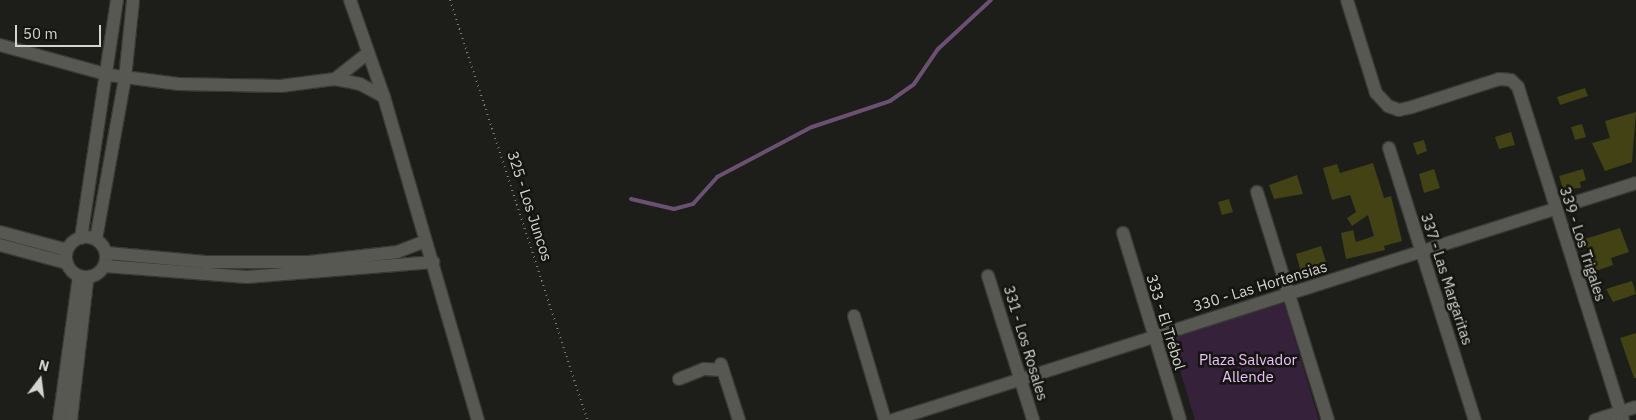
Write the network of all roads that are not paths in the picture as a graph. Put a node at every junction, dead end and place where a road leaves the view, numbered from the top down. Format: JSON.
{"nodes":[{"id":1,"x":118,"y":0,"type":"edge"},
{"id":2,"x":133,"y":0,"type":"edge"},
{"id":3,"x":350,"y":0,"type":"edge"},
{"id":4,"x":1347,"y":0,"type":"edge"},
{"id":5,"x":0,"y":45,"type":"edge"},
{"id":6,"x":368,"y":53,"type":"junction"},
{"id":7,"x":109,"y":75,"type":"junction"},
{"id":8,"x":125,"y":78,"type":"junction"},
{"id":9,"x":335,"y":79,"type":"junction"},
{"id":10,"x":384,"y":97,"type":"junction"},
{"id":11,"x":1389,"y":148,"type":"dead end"},
{"id":12,"x":1636,"y":183,"type":"edge"},
{"id":13,"x":1257,"y":192,"type":"dead end"},
{"id":14,"x":1554,"y":208,"type":"junction"},
{"id":15,"x":0,"y":232,"type":"edge"},
{"id":16,"x":1123,"y":233,"type":"dead end"},
{"id":17,"x":81,"y":238,"type":"junction"},
{"id":18,"x":96,"y":239,"type":"junction"},
{"id":19,"x":426,"y":241,"type":"junction"},
{"id":20,"x":0,"y":245,"type":"edge"},
{"id":21,"x":1421,"y":252,"type":"junction"},
{"id":22,"x":67,"y":256,"type":"junction"},
{"id":23,"x":106,"y":259,"type":"junction"},
{"id":24,"x":433,"y":262,"type":"junction"},
{"id":25,"x":988,"y":276,"type":"dead end"},
{"id":26,"x":83,"y":277,"type":"junction"},
{"id":27,"x":1288,"y":294,"type":"junction"},
{"id":28,"x":854,"y":316,"type":"dead end"},
{"id":29,"x":1152,"y":336,"type":"junction"},
{"id":30,"x":678,"y":379,"type":"dead end"},
{"id":31,"x":1019,"y":379,"type":"junction"},
{"id":32,"x":1636,"y":407,"type":"edge"},
{"id":33,"x":1622,"y":416,"type":"edge"},
{"id":34,"x":59,"y":420,"type":"edge"},
{"id":35,"x":71,"y":420,"type":"edge"},
{"id":36,"x":478,"y":420,"type":"edge"},
{"id":37,"x":739,"y":420,"type":"edge"},
{"id":38,"x":885,"y":420,"type":"edge"},
{"id":39,"x":894,"y":420,"type":"edge"},
{"id":40,"x":1033,"y":420,"type":"edge"},
{"id":41,"x":1180,"y":420,"type":"edge"},
{"id":42,"x":1328,"y":420,"type":"edge"},
{"id":43,"x":1475,"y":420,"type":"edge"},
{"id":44,"x":1595,"y":420,"type":"edge"}],
"edges":[{"from":1,"to":7,"type":"street"},
{"from":2,"to":8,"type":"street"},
{"from":3,"to":6,"type":"street"},
{"from":4,"to":14,"type":"street","name":"339 - Los Trigales"},
{"from":5,"to":7,"type":"street"},
{"from":6,"to":9,"type":"street"},
{"from":6,"to":10,"type":"street"},
{"from":7,"to":8,"type":"street"},
{"from":7,"to":17,"type":"street"},
{"from":8,"to":9,"type":"street"},
{"from":8,"to":18,"type":"street"},
{"from":9,"to":10,"type":"street"},
{"from":10,"to":19,"type":"street"},
{"from":11,"to":21,"type":"street","name":"337 - Las Margaritas"},
{"from":12,"to":14,"type":"street","name":"330 - Las Hortensias"},
{"from":13,"to":27,"type":"street"},
{"from":14,"to":21,"type":"street","name":"330 - Las Hortensias"},
{"from":14,"to":33,"type":"street","name":"339 - Los Trigales"},
{"from":15,"to":22,"type":"street"},
{"from":16,"to":29,"type":"street","name":"333 - El Trébol"},
{"from":17,"to":18,"type":"street"},
{"from":17,"to":22,"type":"street"},
{"from":18,"to":23,"type":"street"},
{"from":19,"to":23,"type":"street"},
{"from":19,"to":24,"type":"street"},
{"from":20,"to":22,"type":"street"},
{"from":21,"to":27,"type":"street","name":"330 - Las Hortensias"},
{"from":21,"to":43,"type":"street","name":"337 - Las Margaritas"},
{"from":22,"to":26,"type":"street"},
{"from":23,"to":24,"type":"street"},
{"from":23,"to":26,"type":"street"},
{"from":24,"to":36,"type":"street"},
{"from":25,"to":31,"type":"street","name":"331 - Los Rosales"},
{"from":26,"to":34,"type":"street"},
{"from":26,"to":35,"type":"street"},
{"from":27,"to":29,"type":"street","name":"330 - Las Hortensias"},
{"from":27,"to":42,"type":"street"},
{"from":28,"to":38,"type":"street"},
{"from":29,"to":31,"type":"street","name":"330 - Las Hortensias"},
{"from":29,"to":41,"type":"street","name":"333 - El Trébol"},
{"from":30,"to":37,"type":"street"},
{"from":31,"to":39,"type":"street","name":"330 - Las Hortensias"},
{"from":31,"to":40,"type":"street","name":"331 - Los Rosales"},
{"from":32,"to":33,"type":"street"},
{"from":33,"to":44,"type":"street"}]}
